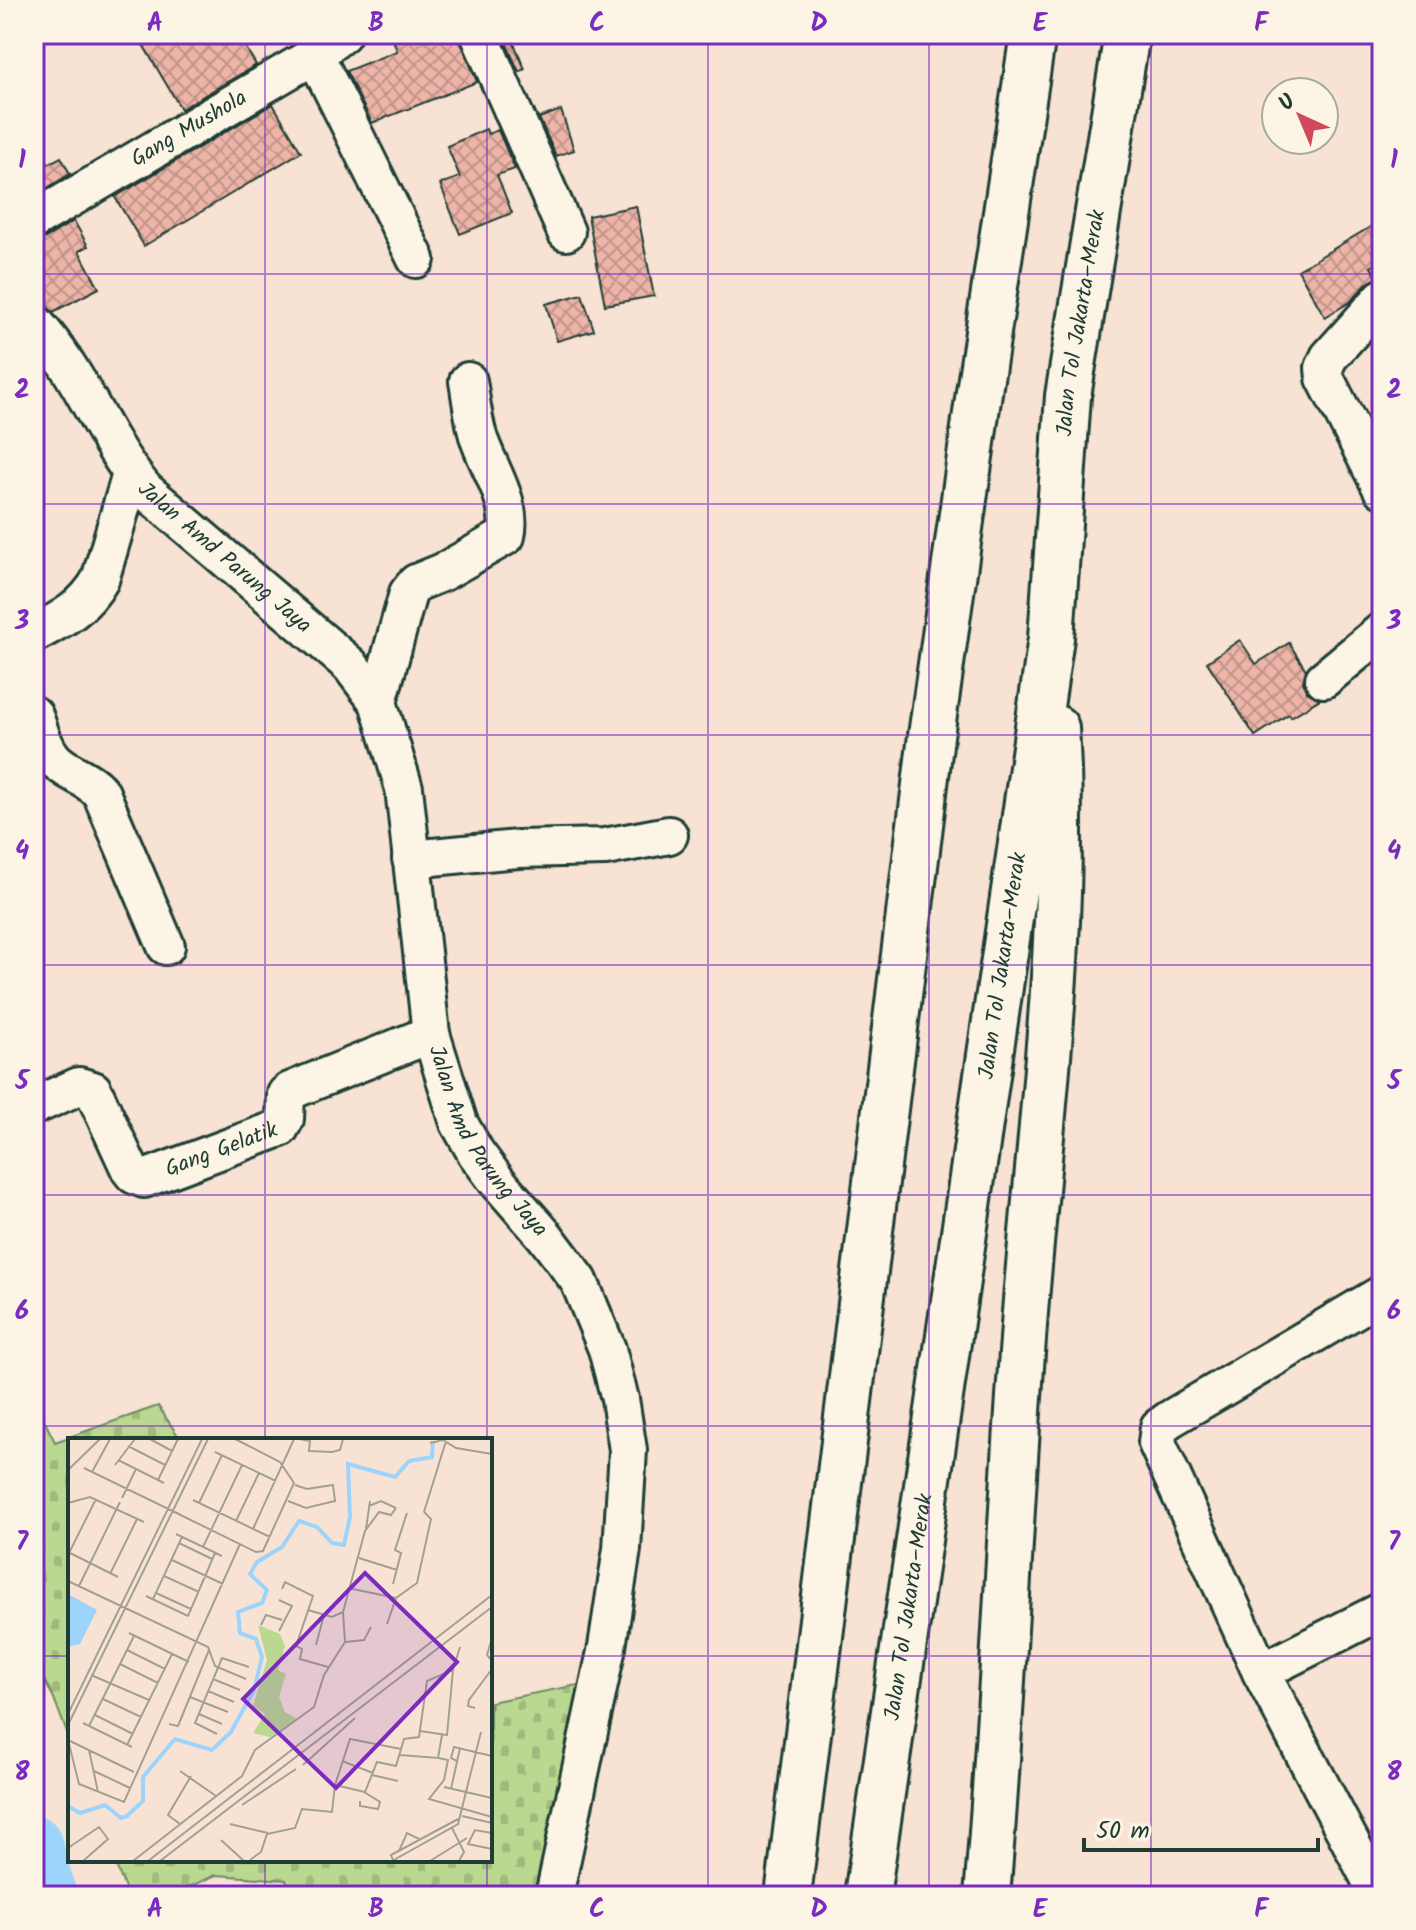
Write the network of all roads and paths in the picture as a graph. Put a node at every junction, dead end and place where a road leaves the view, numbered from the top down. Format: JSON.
{"nodes":[{"id":1,"x":479,"y":34,"type":"edge"},
{"id":2,"x":1033,"y":34,"type":"edge"},
{"id":3,"x":1127,"y":34,"type":"edge"},
{"id":4,"x":328,"y":44,"type":"edge"},
{"id":5,"x":34,"y":220,"type":"edge"},
{"id":6,"x":566,"y":232,"type":"dead end"},
{"id":7,"x":416,"y":259,"type":"dead end"},
{"id":8,"x":1382,"y":298,"type":"edge"},
{"id":9,"x":34,"y":322,"type":"edge"},
{"id":10,"x":468,"y":381,"type":"dead end"},
{"id":11,"x":131,"y":474,"type":"junction"},
{"id":12,"x":1382,"y":489,"type":"edge"},
{"id":13,"x":1382,"y":631,"type":"edge"},
{"id":14,"x":34,"y":634,"type":"edge"},
{"id":15,"x":1051,"y":638,"type":"junction"},
{"id":16,"x":1324,"y":679,"type":"dead end"},
{"id":17,"x":378,"y":702,"type":"junction"},
{"id":18,"x":34,"y":715,"type":"edge"},
{"id":19,"x":669,"y":835,"type":"dead end"},
{"id":20,"x":411,"y":859,"type":"junction"},
{"id":21,"x":166,"y":946,"type":"dead end"},
{"id":22,"x":431,"y":1034,"type":"junction"},
{"id":23,"x":34,"y":1106,"type":"edge"},
{"id":24,"x":1382,"y":1294,"type":"edge"},
{"id":25,"x":1382,"y":1611,"type":"edge"},
{"id":26,"x":1261,"y":1672,"type":"junction"},
{"id":27,"x":554,"y":1896,"type":"edge"},
{"id":28,"x":788,"y":1896,"type":"edge"},
{"id":29,"x":867,"y":1896,"type":"edge"},
{"id":30,"x":987,"y":1896,"type":"edge"},
{"id":31,"x":1379,"y":1896,"type":"edge"}],
"edges":[{"from":1,"to":6,"type":"street"},
{"from":2,"to":28,"type":"highway"},
{"from":3,"to":15,"type":"highway","name":"Jalan Tol Jakarta–Merak"},
{"from":4,"to":5,"type":"street","name":"Gang Mushola"},
{"from":4,"to":7,"type":"street"},
{"from":8,"to":12,"type":"street"},
{"from":9,"to":11,"type":"street","name":"Jalan Amd Parung Jaya"},
{"from":10,"to":17,"type":"street"},
{"from":11,"to":14,"type":"street"},
{"from":11,"to":17,"type":"street","name":"Jalan Amd Parung Jaya"},
{"from":13,"to":16,"type":"street"},
{"from":15,"to":29,"type":"highway","name":"Jalan Tol Jakarta–Merak"},
{"from":15,"to":30,"type":"highway"},
{"from":17,"to":20,"type":"street","name":"Jalan Amd Parung Jaya"},
{"from":18,"to":21,"type":"street"},
{"from":19,"to":20,"type":"street"},
{"from":20,"to":22,"type":"street","name":"Jalan Amd Parung Jaya"},
{"from":22,"to":23,"type":"street","name":"Gang Gelatik"},
{"from":22,"to":27,"type":"street","name":"Jalan Amd Parung Jaya"},
{"from":24,"to":26,"type":"street"},
{"from":25,"to":26,"type":"street"},
{"from":26,"to":31,"type":"street"}]}
